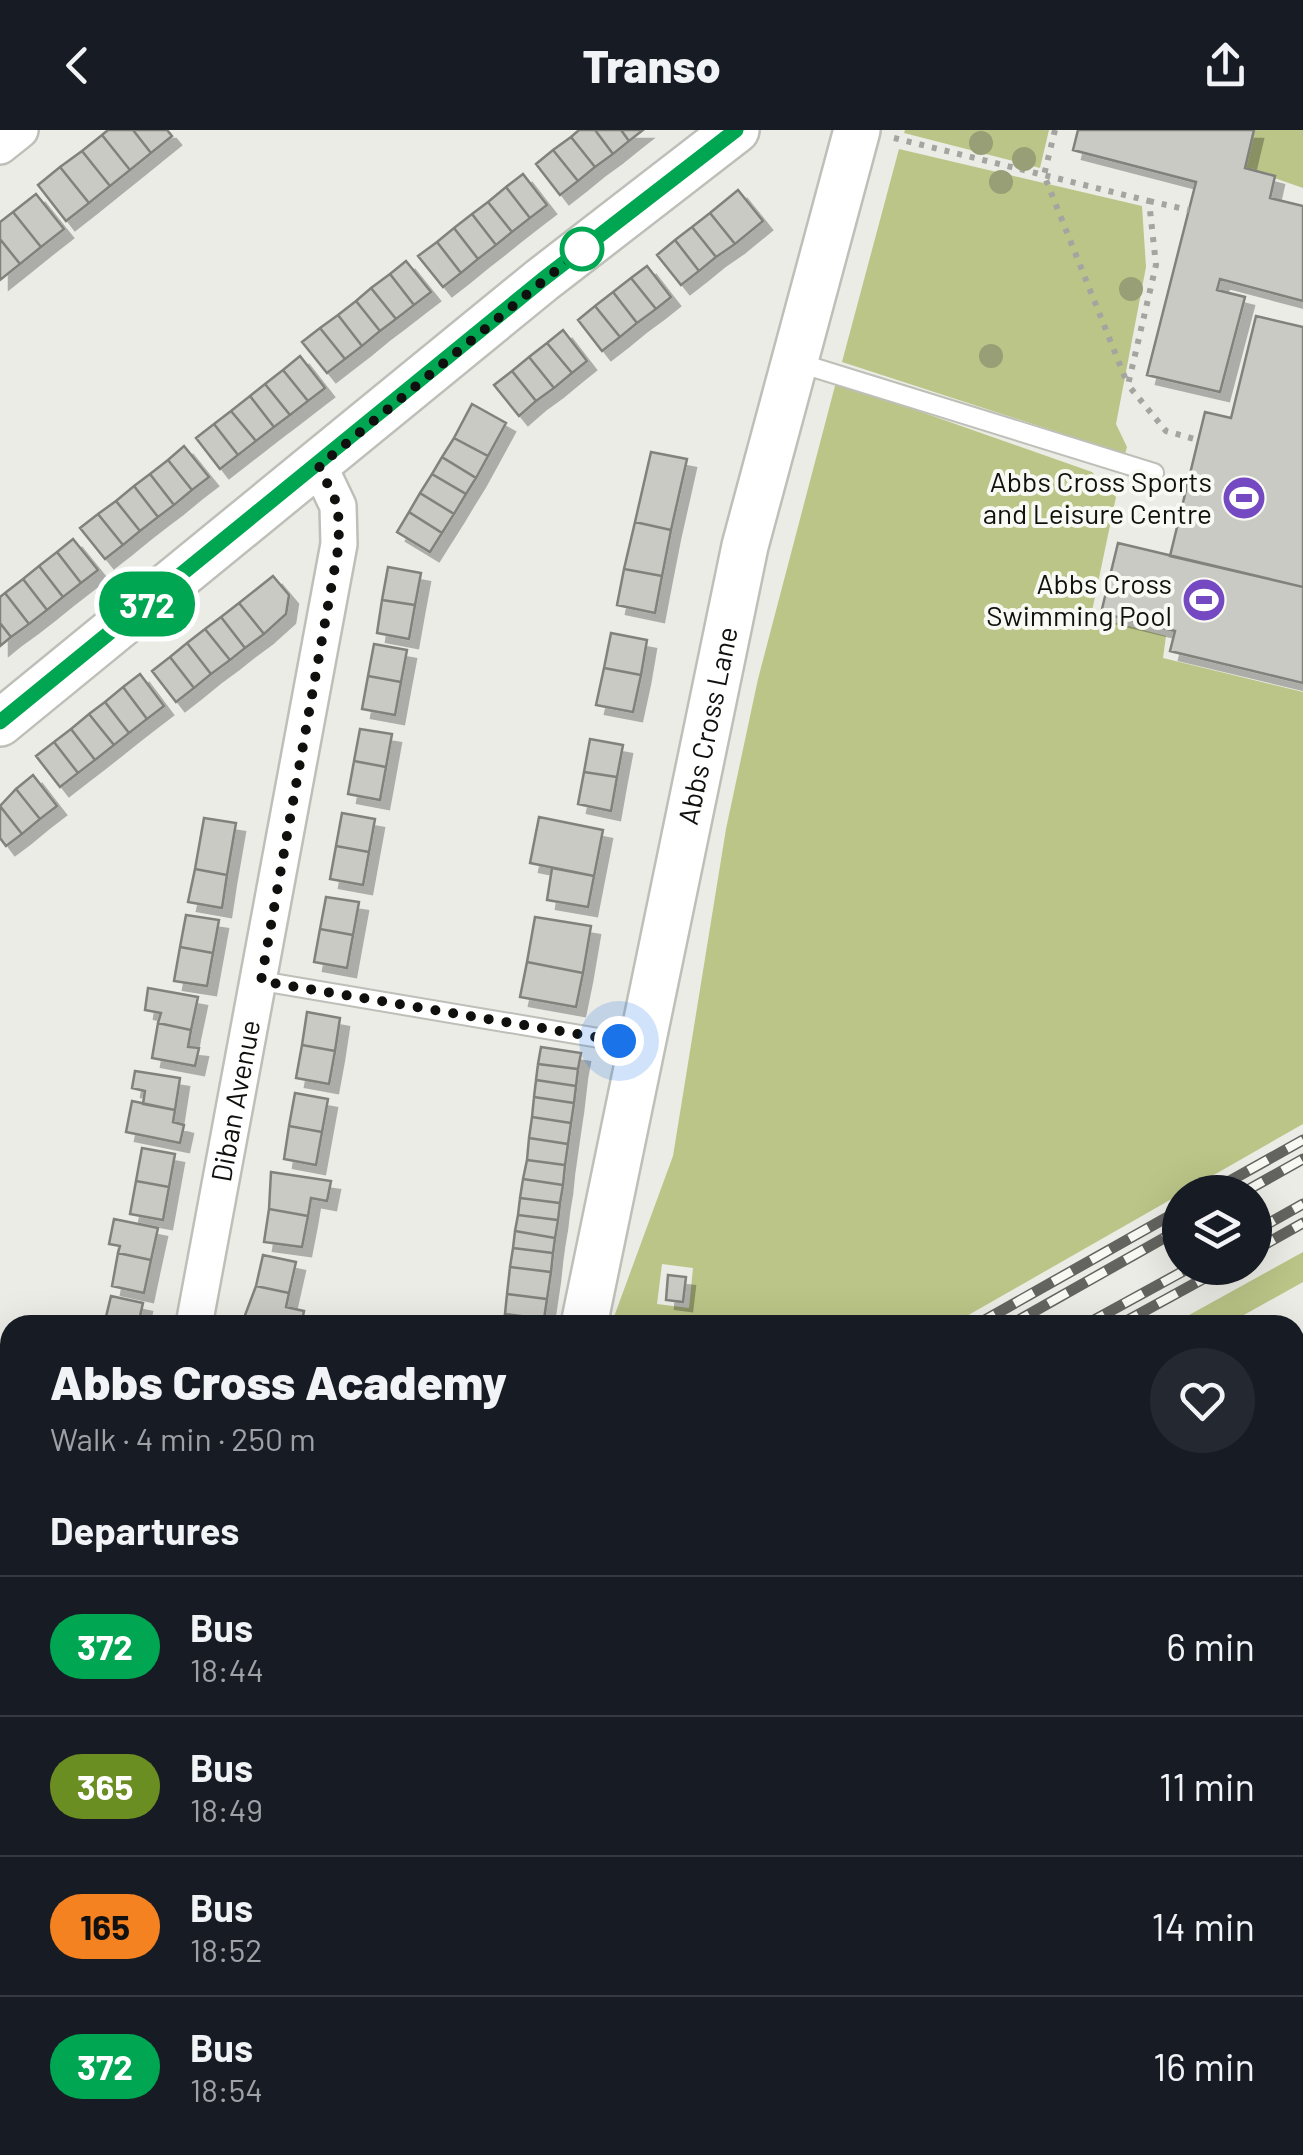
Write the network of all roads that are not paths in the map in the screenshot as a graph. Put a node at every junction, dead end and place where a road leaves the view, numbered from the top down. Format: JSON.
{"nodes":[{"id":1,"x":20,"y":130,"type":"edge"},
{"id":2,"x":736,"y":130,"type":"edge"},
{"id":3,"x":870,"y":132,"type":"edge"},
{"id":4,"x":0,"y":146,"type":"edge"},
{"id":5,"x":796,"y":362,"type":"junction"},
{"id":6,"x":319,"y":466,"type":"junction"},
{"id":7,"x":1154,"y":473,"type":"dead end"},
{"id":8,"x":0,"y":722,"type":"edge"},
{"id":9,"x":261,"y":981,"type":"junction"},
{"id":10,"x":645,"y":1046,"type":"junction"},
{"id":11,"x":196,"y":1315,"type":"edge"},
{"id":12,"x":586,"y":1315,"type":"edge"}],
"edges":[{"from":1,"to":4,"type":"street"},
{"from":2,"to":6,"type":"street"},
{"from":3,"to":5,"type":"street","name":"Abbs Cross Lane"},
{"from":5,"to":7,"type":"lane"},
{"from":5,"to":10,"type":"street","name":"Abbs Cross Lane"},
{"from":6,"to":8,"type":"street"},
{"from":6,"to":9,"type":"street","name":"Diban Avenue"},
{"from":9,"to":10,"type":"lane"},
{"from":9,"to":11,"type":"street","name":"Diban Avenue"},
{"from":10,"to":12,"type":"street","name":"Abbs Cross Lane"}]}
